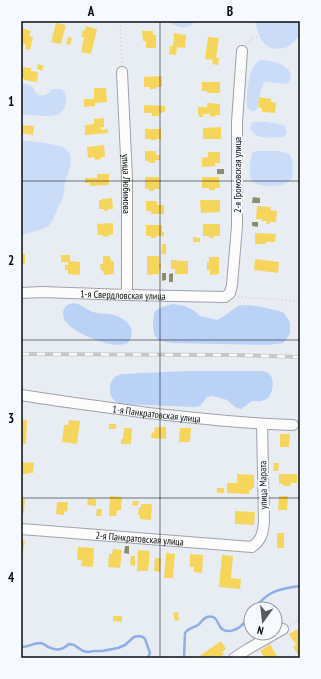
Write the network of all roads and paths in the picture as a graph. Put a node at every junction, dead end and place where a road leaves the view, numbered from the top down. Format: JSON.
{"nodes":[{"id":1,"x":120,"y":21,"type":"edge"},
{"id":2,"x":293,"y":21,"type":"edge"},
{"id":3,"x":242,"y":51,"type":"joint"},
{"id":4,"x":122,"y":72,"type":"joint"},
{"id":5,"x":21,"y":293,"type":"edge"},
{"id":6,"x":127,"y":295,"type":"junction"},
{"id":7,"x":225,"y":297,"type":"junction"},
{"id":8,"x":300,"y":301,"type":"edge"},
{"id":9,"x":21,"y":395,"type":"edge"},
{"id":10,"x":262,"y":424,"type":"junction"},
{"id":11,"x":293,"y":425,"type":"dead end"},
{"id":12,"x":21,"y":529,"type":"edge"},
{"id":13,"x":257,"y":544,"type":"joint"},
{"id":14,"x":262,"y":641,"type":"edge"},
{"id":15,"x":234,"y":658,"type":"edge"}],
"edges":[{"from":1,"to":4,"type":"path"},
{"from":2,"to":3,"type":"path"},
{"from":3,"to":7,"type":"street","name":"2-я Громовская улица"},
{"from":4,"to":6,"type":"street","name":"улица Любимова"},
{"from":5,"to":6,"type":"street","name":"1-я Свердловская улица"},
{"from":6,"to":7,"type":"street","name":"1-я Свердловская улица"},
{"from":7,"to":8,"type":"path"},
{"from":9,"to":10,"type":"street","name":"1-я Панкратовская улица"},
{"from":10,"to":11,"type":"street","name":"1-я Панкратовская улица"},
{"from":10,"to":13,"type":"street","name":"улица Марата"},
{"from":12,"to":13,"type":"street","name":"2-я Панкратовская улица"},
{"from":14,"to":15,"type":"street"}]}
